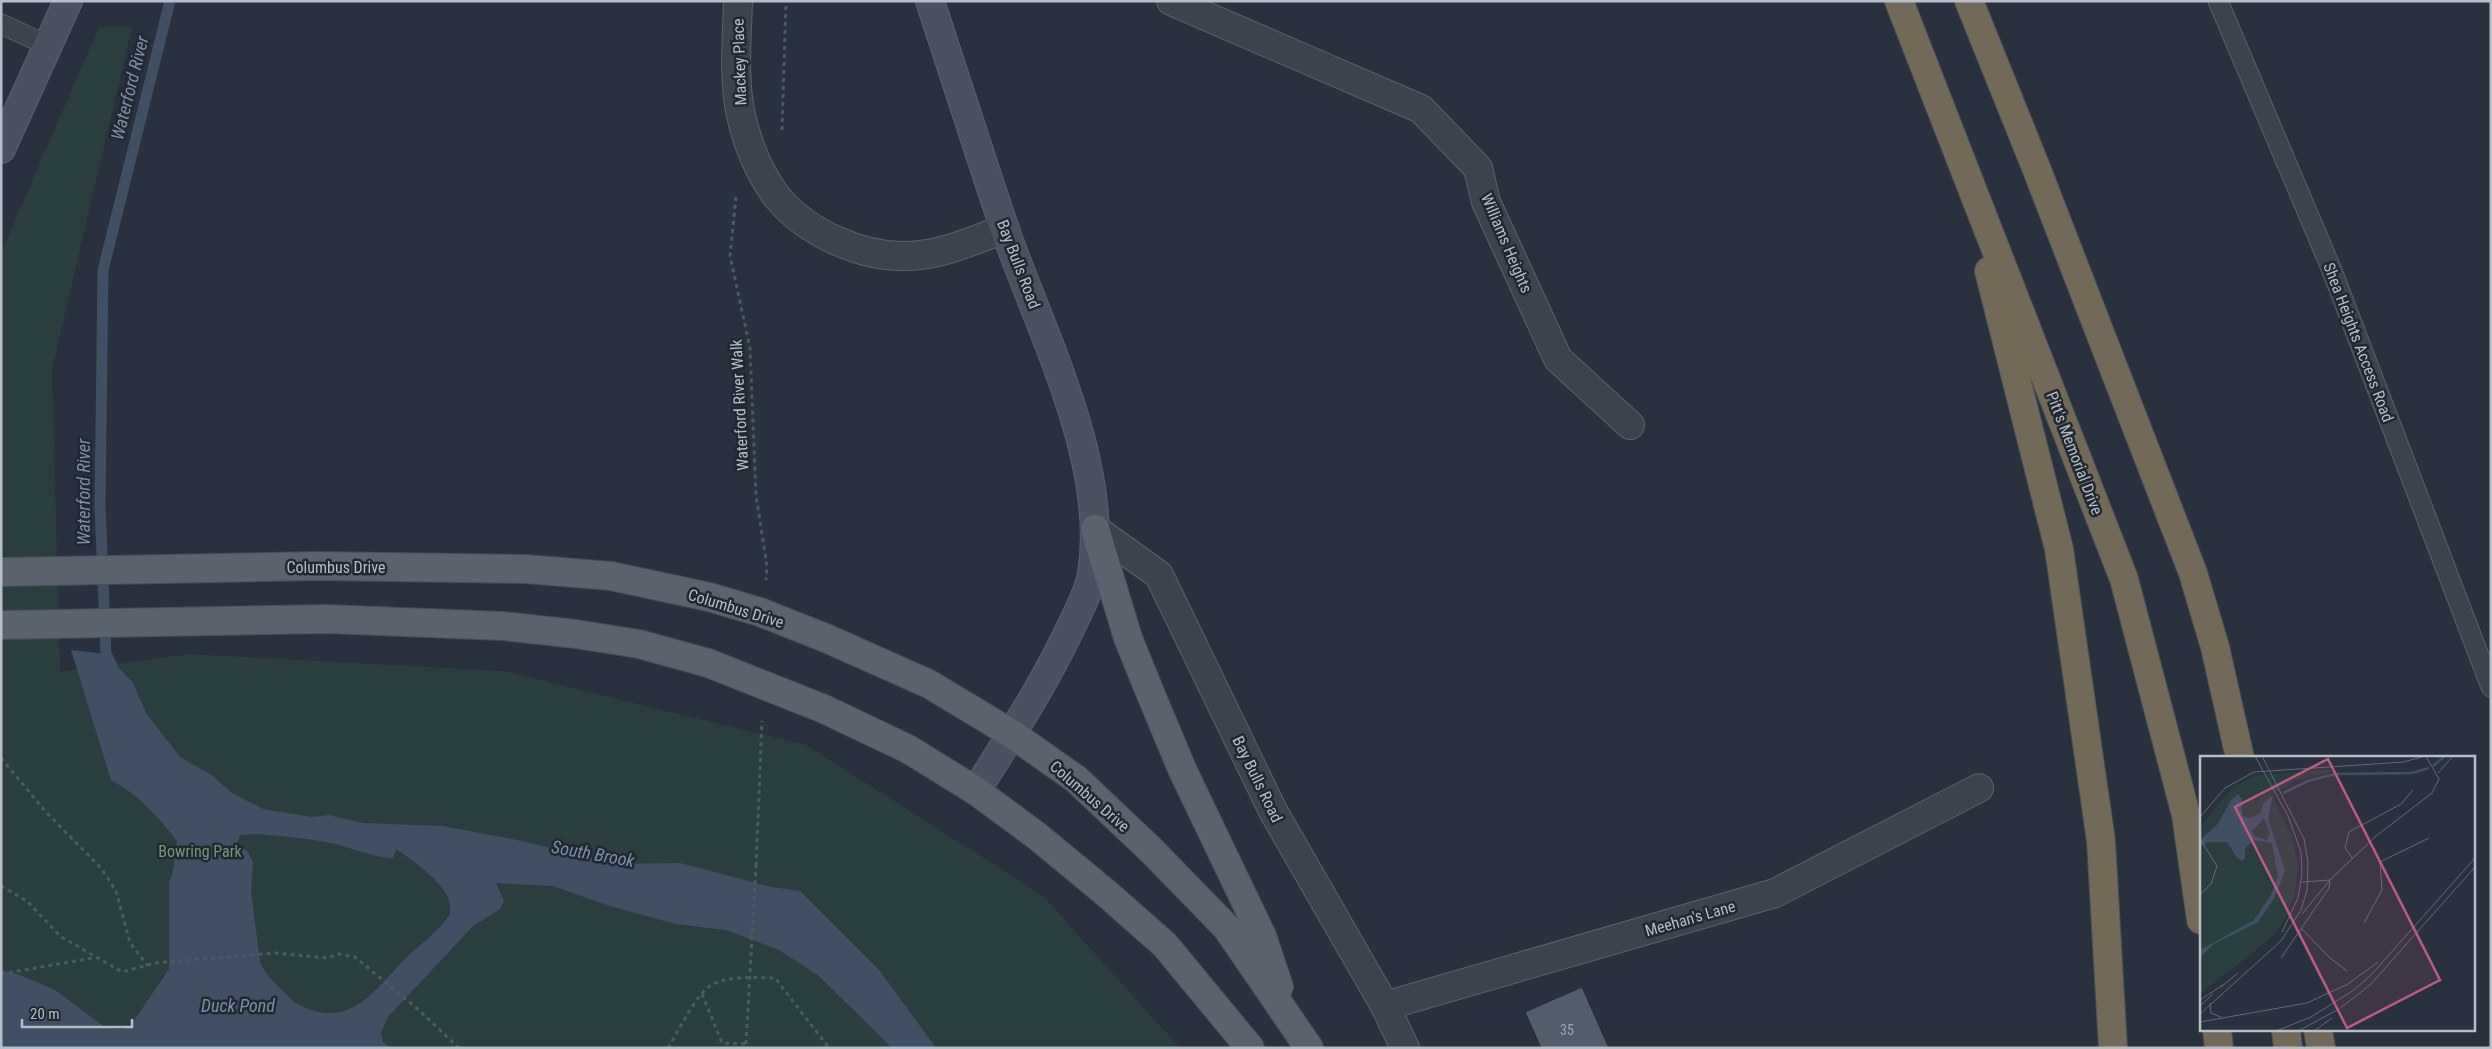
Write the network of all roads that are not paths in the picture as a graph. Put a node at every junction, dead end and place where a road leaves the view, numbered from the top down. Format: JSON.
{"nodes":[{"id":1,"x":68,"y":1,"type":"edge"},
{"id":2,"x":738,"y":1,"type":"edge"},
{"id":3,"x":930,"y":1,"type":"edge"},
{"id":4,"x":1171,"y":1,"type":"edge"},
{"id":5,"x":1899,"y":1,"type":"edge"},
{"id":6,"x":1969,"y":1,"type":"edge"},
{"id":7,"x":2218,"y":1,"type":"edge"},
{"id":8,"x":1,"y":24,"type":"edge"},
{"id":9,"x":47,"y":46,"type":"junction"},
{"id":10,"x":1,"y":149,"type":"edge"},
{"id":11,"x":1959,"y":151,"type":"junction"},
{"id":12,"x":1005,"y":229,"type":"junction"},
{"id":13,"x":1630,"y":425,"type":"dead end"},
{"id":14,"x":1096,"y":529,"type":"junction"},
{"id":15,"x":1,"y":572,"type":"edge"},
{"id":16,"x":2193,"y":574,"type":"junction"},
{"id":17,"x":1,"y":625,"type":"edge"},
{"id":18,"x":2491,"y":687,"type":"edge"},
{"id":19,"x":1012,"y":734,"type":"junction"},
{"id":20,"x":2240,"y":756,"type":"edge"},
{"id":21,"x":2256,"y":756,"type":"edge"},
{"id":22,"x":1979,"y":788,"type":"dead end"},
{"id":23,"x":976,"y":791,"type":"junction"},
{"id":24,"x":2200,"y":913,"type":"edge"},
{"id":25,"x":1385,"y":1006,"type":"junction"},
{"id":26,"x":1290,"y":1019,"type":"junction"},
{"id":27,"x":2216,"y":1032,"type":"edge"},
{"id":28,"x":2286,"y":1032,"type":"edge"},
{"id":29,"x":2318,"y":1032,"type":"edge"},
{"id":30,"x":1250,"y":1048,"type":"edge"},
{"id":31,"x":1308,"y":1048,"type":"edge"},
{"id":32,"x":1405,"y":1048,"type":"edge"},
{"id":33,"x":2113,"y":1048,"type":"edge"},
{"id":34,"x":2219,"y":1048,"type":"edge"},
{"id":35,"x":2288,"y":1048,"type":"edge"},
{"id":36,"x":2321,"y":1048,"type":"edge"}],
"edges":[{"from":1,"to":9,"type":"street"},
{"from":2,"to":12,"type":"street","name":"Mackey Place"},
{"from":3,"to":12,"type":"street","name":"Bay Bulls Road"},
{"from":4,"to":13,"type":"street","name":"Williams Heights"},
{"from":5,"to":11,"type":"highway","name":"Pitt's Memorial Drive"},
{"from":6,"to":16,"type":"highway"},
{"from":7,"to":18,"type":"lane","name":"Shea Heights Access Road"},
{"from":8,"to":9,"type":"lane"},
{"from":9,"to":10,"type":"street"},
{"from":11,"to":24,"type":"highway","name":"Pitt's Memorial Drive"},
{"from":11,"to":33,"type":"highway"},
{"from":12,"to":14,"type":"street","name":"Bay Bulls Road"},
{"from":14,"to":19,"type":"street","name":"Bay Bulls Road"},
{"from":14,"to":25,"type":"street","name":"Bay Bulls Road"},
{"from":14,"to":26,"type":"main road"},
{"from":15,"to":19,"type":"main road","name":"Columbus Drive","bridge":true},
{"from":16,"to":20,"type":"highway"},
{"from":16,"to":21,"type":"highway"},
{"from":17,"to":23,"type":"main road","bridge":true},
{"from":19,"to":23,"type":"street","name":"Bay Bulls Road"},
{"from":19,"to":26,"type":"main road","name":"Columbus Drive"},
{"from":22,"to":25,"type":"street","name":"Meehan's Lane"},
{"from":23,"to":30,"type":"main road"},
{"from":25,"to":32,"type":"street","name":"Bay Bulls Road"},
{"from":26,"to":31,"type":"main road","name":"Columbus Drive"},
{"from":27,"to":34,"type":"highway"},
{"from":28,"to":35,"type":"highway"},
{"from":29,"to":36,"type":"highway"}]}
